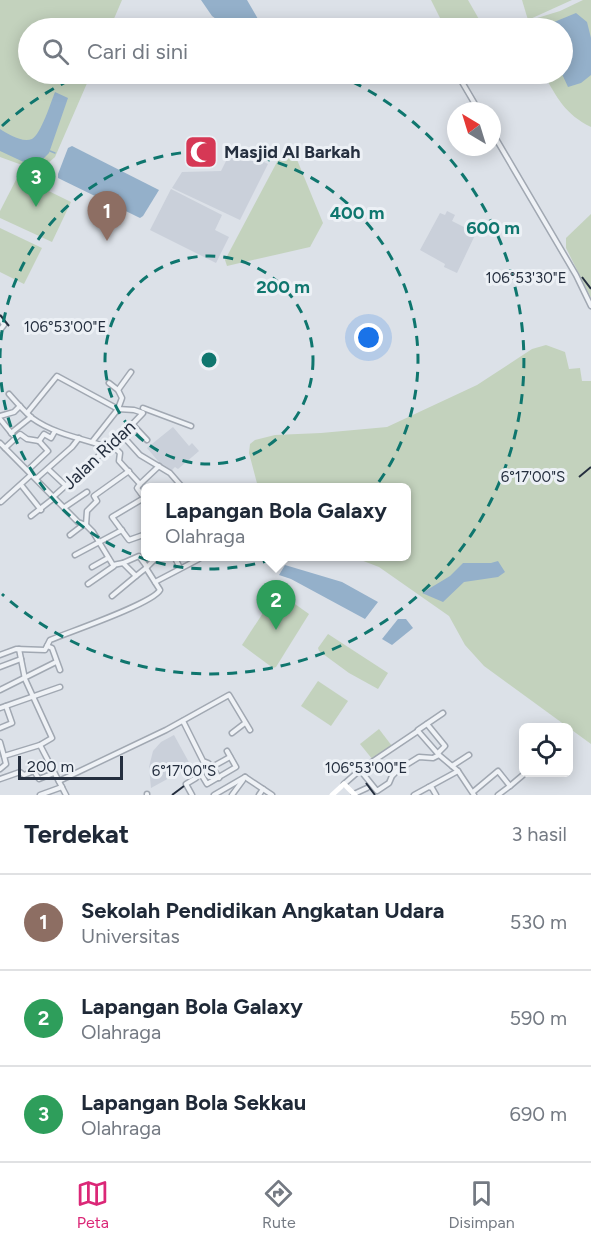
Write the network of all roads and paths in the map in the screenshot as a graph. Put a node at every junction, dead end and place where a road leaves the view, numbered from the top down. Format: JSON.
{"nodes":[{"id":1,"x":463,"y":84,"type":"edge"},
{"id":2,"x":474,"y":102,"type":"edge"},
{"id":3,"x":501,"y":147,"type":"edge"},
{"id":4,"x":591,"y":306,"type":"edge"},
{"id":5,"x":0,"y":318,"type":"edge"},
{"id":6,"x":2,"y":329,"type":"edge"},
{"id":7,"x":131,"y":372,"type":"dead end"},
{"id":8,"x":109,"y":383,"type":"dead end"},
{"id":9,"x":118,"y":390,"type":"junction"},
{"id":10,"x":9,"y":394,"type":"dead end"},
{"id":11,"x":20,"y":406,"type":"junction"},
{"id":12,"x":118,"y":409,"type":"junction"},
{"id":13,"x":143,"y":411,"type":"junction"},
{"id":14,"x":27,"y":413,"type":"junction"},
{"id":15,"x":0,"y":417,"type":"edge"},
{"id":16,"x":31,"y":417,"type":"junction"},
{"id":17,"x":133,"y":425,"type":"junction"},
{"id":18,"x":191,"y":426,"type":"dead end"},
{"id":19,"x":56,"y":431,"type":"junction"},
{"id":20,"x":11,"y":433,"type":"junction"},
{"id":21,"x":122,"y":435,"type":"junction"},
{"id":22,"x":15,"y":438,"type":"junction"},
{"id":23,"x":79,"y":438,"type":"junction"},
{"id":24,"x":39,"y":441,"type":"junction"},
{"id":25,"x":147,"y":441,"type":"dead end"},
{"id":26,"x":92,"y":442,"type":"junction"},
{"id":27,"x":0,"y":443,"type":"edge"},
{"id":28,"x":110,"y":446,"type":"junction"},
{"id":29,"x":5,"y":448,"type":"junction"},
{"id":30,"x":159,"y":466,"type":"junction"},
{"id":31,"x":48,"y":469,"type":"junction"},
{"id":32,"x":28,"y":470,"type":"junction"},
{"id":33,"x":129,"y":471,"type":"junction"},
{"id":34,"x":32,"y":474,"type":"junction"},
{"id":35,"x":37,"y":478,"type":"junction"},
{"id":36,"x":141,"y":483,"type":"edge"},
{"id":37,"x":179,"y":483,"type":"edge"},
{"id":38,"x":140,"y":484,"type":"joint"},
{"id":39,"x":21,"y":486,"type":"junction"},
{"id":40,"x":65,"y":486,"type":"junction"},
{"id":41,"x":87,"y":492,"type":"dead end"},
{"id":42,"x":141,"y":493,"type":"edge"},
{"id":43,"x":54,"y":498,"type":"junction"},
{"id":44,"x":141,"y":500,"type":"edge"},
{"id":45,"x":1,"y":502,"type":"edge"},
{"id":46,"x":65,"y":507,"type":"junction"},
{"id":47,"x":41,"y":510,"type":"junction"},
{"id":48,"x":31,"y":516,"type":"dead end"},
{"id":49,"x":84,"y":525,"type":"junction"},
{"id":50,"x":122,"y":530,"type":"junction"},
{"id":51,"x":70,"y":535,"type":"dead end"},
{"id":52,"x":141,"y":536,"type":"edge"},
{"id":53,"x":99,"y":542,"type":"junction"},
{"id":54,"x":75,"y":555,"type":"dead end"},
{"id":55,"x":108,"y":558,"type":"junction"},
{"id":56,"x":141,"y":559,"type":"edge"},
{"id":57,"x":142,"y":561,"type":"edge"},
{"id":58,"x":153,"y":561,"type":"edge"},
{"id":59,"x":176,"y":561,"type":"edge"},
{"id":60,"x":193,"y":561,"type":"edge"},
{"id":61,"x":123,"y":563,"type":"junction"},
{"id":62,"x":114,"y":566,"type":"junction"},
{"id":63,"x":92,"y":567,"type":"dead end"},
{"id":64,"x":146,"y":568,"type":"junction"},
{"id":65,"x":180,"y":568,"type":"junction"},
{"id":66,"x":136,"y":576,"type":"junction"},
{"id":67,"x":155,"y":582,"type":"junction"},
{"id":68,"x":87,"y":584,"type":"dead end"},
{"id":69,"x":112,"y":596,"type":"dead end"},
{"id":70,"x":47,"y":646,"type":"junction"},
{"id":71,"x":19,"y":649,"type":"junction"},
{"id":72,"x":0,"y":655,"type":"edge"},
{"id":73,"x":21,"y":659,"type":"junction"},
{"id":74,"x":56,"y":662,"type":"junction"},
{"id":75,"x":0,"y":668,"type":"edge"},
{"id":76,"x":60,"y":670,"type":"dead end"},
{"id":77,"x":25,"y":678,"type":"junction"},
{"id":78,"x":60,"y":687,"type":"dead end"},
{"id":79,"x":0,"y":690,"type":"edge"},
{"id":80,"x":32,"y":697,"type":"junction"},
{"id":81,"x":6,"y":706,"type":"junction"},
{"id":82,"x":0,"y":708,"type":"edge"},
{"id":83,"x":443,"y":713,"type":"dead end"},
{"id":84,"x":183,"y":721,"type":"junction"},
{"id":85,"x":245,"y":723,"type":"junction"},
{"id":86,"x":427,"y":724,"type":"junction"},
{"id":87,"x":0,"y":728,"type":"edge"},
{"id":88,"x":250,"y":730,"type":"dead end"},
{"id":89,"x":416,"y":731,"type":"junction"},
{"id":90,"x":232,"y":733,"type":"dead end"},
{"id":91,"x":0,"y":742,"type":"edge"},
{"id":92,"x":40,"y":745,"type":"junction"},
{"id":93,"x":227,"y":752,"type":"dead end"},
{"id":94,"x":438,"y":754,"type":"junction"},
{"id":95,"x":469,"y":755,"type":"dead end"},
{"id":96,"x":4,"y":756,"type":"junction"},
{"id":97,"x":230,"y":757,"type":"junction"},
{"id":98,"x":452,"y":765,"type":"junction"},
{"id":99,"x":212,"y":767,"type":"junction"},
{"id":100,"x":0,"y":769,"type":"edge"},
{"id":101,"x":198,"y":769,"type":"dead end"},
{"id":102,"x":360,"y":770,"type":"junction"},
{"id":103,"x":458,"y":771,"type":"junction"},
{"id":104,"x":54,"y":773,"type":"junction"},
{"id":105,"x":245,"y":777,"type":"junction"},
{"id":106,"x":521,"y":777,"type":"edge"},
{"id":107,"x":195,"y":778,"type":"dead end"},
{"id":108,"x":219,"y":778,"type":"junction"},
{"id":109,"x":0,"y":779,"type":"edge"},
{"id":110,"x":59,"y":781,"type":"junction"},
{"id":111,"x":232,"y":784,"type":"junction"},
{"id":112,"x":344,"y":784,"type":"junction"},
{"id":113,"x":510,"y":786,"type":"junction"},
{"id":114,"x":62,"y":787,"type":"junction"},
{"id":115,"x":428,"y":787,"type":"junction"},
{"id":116,"x":263,"y":789,"type":"junction"},
{"id":117,"x":368,"y":789,"type":"dead end"},
{"id":118,"x":236,"y":790,"type":"junction"},
{"id":119,"x":473,"y":794,"type":"edge"},
{"id":120,"x":40,"y":795,"type":"edge"},
{"id":121,"x":66,"y":795,"type":"edge"},
{"id":122,"x":192,"y":795,"type":"edge"},
{"id":123,"x":214,"y":795,"type":"edge"},
{"id":124,"x":232,"y":795,"type":"edge"},
{"id":125,"x":259,"y":795,"type":"edge"},
{"id":126,"x":272,"y":795,"type":"edge"},
{"id":127,"x":332,"y":795,"type":"edge"},
{"id":128,"x":354,"y":795,"type":"edge"},
{"id":129,"x":414,"y":795,"type":"edge"},
{"id":130,"x":436,"y":795,"type":"edge"},
{"id":131,"x":498,"y":795,"type":"edge"}],
"edges":[{"from":1,"to":2,"type":"street"},
{"from":3,"to":4,"type":"street"},
{"from":5,"to":6,"type":"street"},
{"from":7,"to":9,"type":"street"},
{"from":8,"to":9,"type":"street"},
{"from":9,"to":12,"type":"street"},
{"from":10,"to":11,"type":"street"},
{"from":11,"to":14,"type":"street"},
{"from":11,"to":15,"type":"street"},
{"from":12,"to":13,"type":"street"},
{"from":12,"to":14,"type":"street"},
{"from":12,"to":26,"type":"street"},
{"from":13,"to":17,"type":"street","name":"Jalan Ridan"},
{"from":13,"to":18,"type":"street"},
{"from":14,"to":16,"type":"street"},
{"from":15,"to":20,"type":"street"},
{"from":16,"to":19,"type":"street"},
{"from":16,"to":20,"type":"street"},
{"from":17,"to":21,"type":"street","name":"Jalan Ridan"},
{"from":17,"to":25,"type":"street"},
{"from":19,"to":23,"type":"street"},
{"from":19,"to":24,"type":"street"},
{"from":20,"to":22,"type":"street"},
{"from":21,"to":28,"type":"street","name":"Jalan Ridan"},
{"from":21,"to":30,"type":"street"},
{"from":22,"to":24,"type":"street"},
{"from":22,"to":29,"type":"street"},
{"from":23,"to":26,"type":"street"},
{"from":23,"to":31,"type":"street"},
{"from":24,"to":32,"type":"street"},
{"from":26,"to":28,"type":"street"},
{"from":27,"to":29,"type":"street"},
{"from":28,"to":33,"type":"street"},
{"from":28,"to":40,"type":"street","name":"Jalan Ridan"},
{"from":29,"to":32,"type":"street"},
{"from":30,"to":36,"type":"street"},
{"from":30,"to":37,"type":"street"},
{"from":31,"to":35,"type":"street"},
{"from":31,"to":40,"type":"street"},
{"from":32,"to":34,"type":"street"},
{"from":33,"to":38,"type":"street"},
{"from":33,"to":49,"type":"street"},
{"from":34,"to":35,"type":"street"},
{"from":34,"to":39,"type":"street"},
{"from":35,"to":43,"type":"street"},
{"from":38,"to":42,"type":"street"},
{"from":39,"to":45,"type":"street"},
{"from":39,"to":47,"type":"street"},
{"from":40,"to":43,"type":"street","name":"Jalan Ridan"},
{"from":41,"to":46,"type":"street"},
{"from":43,"to":46,"type":"street"},
{"from":43,"to":47,"type":"street","name":"Jalan Ridan"},
{"from":44,"to":50,"type":"street"},
{"from":46,"to":49,"type":"street"},
{"from":47,"to":48,"type":"street","name":"Jalan Ridan"},
{"from":49,"to":51,"type":"street"},
{"from":49,"to":53,"type":"street"},
{"from":50,"to":52,"type":"street"},
{"from":50,"to":53,"type":"street"},
{"from":53,"to":54,"type":"street"},
{"from":53,"to":55,"type":"street"},
{"from":55,"to":62,"type":"street"},
{"from":55,"to":63,"type":"street"},
{"from":56,"to":61,"type":"street"},
{"from":57,"to":64,"type":"street"},
{"from":58,"to":64,"type":"street"},
{"from":59,"to":65,"type":"street"},
{"from":60,"to":65,"type":"street"},
{"from":61,"to":62,"type":"street"},
{"from":61,"to":66,"type":"street"},
{"from":62,"to":68,"type":"street"},
{"from":64,"to":66,"type":"street"},
{"from":64,"to":67,"type":"street"},
{"from":65,"to":67,"type":"street"},
{"from":66,"to":69,"type":"street"},
{"from":67,"to":70,"type":"street"},
{"from":70,"to":71,"type":"street"},
{"from":70,"to":74,"type":"street"},
{"from":71,"to":72,"type":"street"},
{"from":71,"to":73,"type":"street"},
{"from":73,"to":75,"type":"street"},
{"from":73,"to":77,"type":"street"},
{"from":74,"to":76,"type":"street"},
{"from":74,"to":77,"type":"street"},
{"from":77,"to":79,"type":"street"},
{"from":77,"to":80,"type":"street"},
{"from":78,"to":80,"type":"street"},
{"from":80,"to":81,"type":"street"},
{"from":80,"to":92,"type":"street"},
{"from":81,"to":82,"type":"street"},
{"from":81,"to":87,"type":"street"},
{"from":83,"to":86,"type":"street"},
{"from":84,"to":85,"type":"street"},
{"from":84,"to":99,"type":"street"},
{"from":84,"to":110,"type":"street"},
{"from":85,"to":88,"type":"street"},
{"from":85,"to":90,"type":"street"},
{"from":86,"to":89,"type":"street"},
{"from":86,"to":94,"type":"street"},
{"from":89,"to":94,"type":"street"},
{"from":89,"to":102,"type":"street"},
{"from":91,"to":96,"type":"street"},
{"from":92,"to":96,"type":"street"},
{"from":92,"to":104,"type":"street"},
{"from":93,"to":97,"type":"street"},
{"from":94,"to":98,"type":"street"},
{"from":94,"to":102,"type":"street"},
{"from":95,"to":98,"type":"street"},
{"from":96,"to":100,"type":"street"},
{"from":97,"to":99,"type":"street"},
{"from":97,"to":108,"type":"street"},
{"from":98,"to":103,"type":"street"},
{"from":99,"to":108,"type":"street"},
{"from":101,"to":108,"type":"street"},
{"from":102,"to":112,"type":"street"},
{"from":103,"to":115,"type":"street"},
{"from":103,"to":119,"type":"street"},
{"from":104,"to":109,"type":"street"},
{"from":104,"to":110,"type":"street"},
{"from":105,"to":111,"type":"street"},
{"from":105,"to":116,"type":"street"},
{"from":105,"to":118,"type":"street"},
{"from":106,"to":113,"type":"street"},
{"from":107,"to":122,"type":"street"},
{"from":110,"to":114,"type":"street"},
{"from":111,"to":118,"type":"street"},
{"from":111,"to":123,"type":"street"},
{"from":112,"to":127,"type":"street"},
{"from":112,"to":128,"type":"street"},
{"from":113,"to":119,"type":"street"},
{"from":113,"to":131,"type":"street"},
{"from":114,"to":120,"type":"street"},
{"from":114,"to":121,"type":"street"},
{"from":115,"to":129,"type":"street"},
{"from":115,"to":130,"type":"street"},
{"from":116,"to":125,"type":"street"},
{"from":116,"to":126,"type":"street"},
{"from":117,"to":128,"type":"street"},
{"from":118,"to":124,"type":"street"}]}
